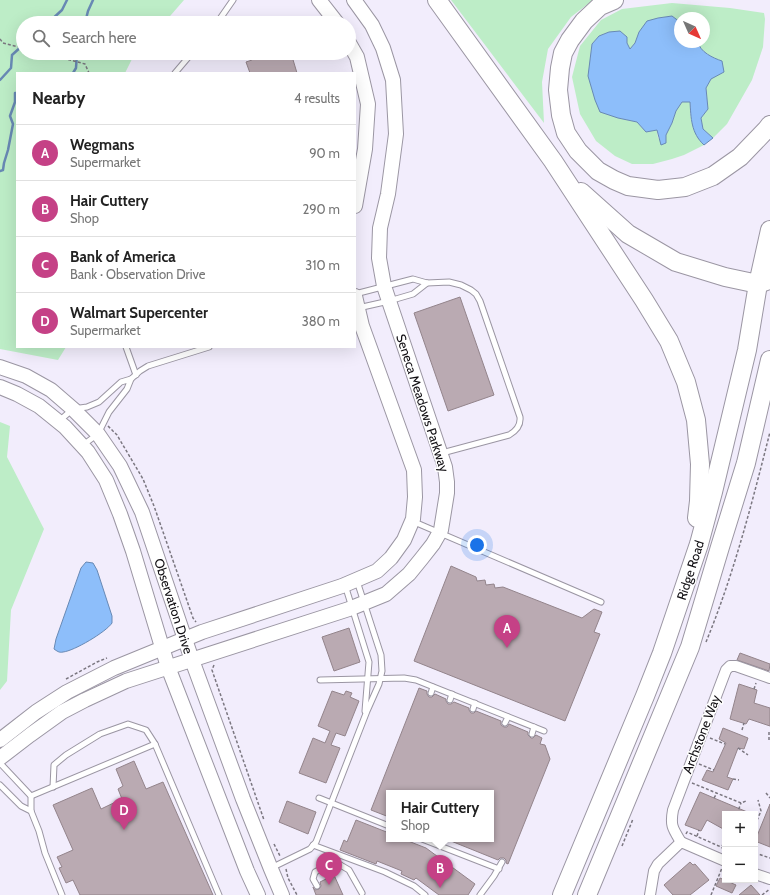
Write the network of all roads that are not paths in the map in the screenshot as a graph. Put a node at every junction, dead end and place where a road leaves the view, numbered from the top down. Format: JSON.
{"nodes":[{"id":1,"x":233,"y":0,"type":"edge"},
{"id":2,"x":319,"y":0,"type":"edge"},
{"id":3,"x":354,"y":0,"type":"edge"},
{"id":4,"x":437,"y":0,"type":"edge"},
{"id":5,"x":614,"y":0,"type":"edge"},
{"id":6,"x":222,"y":16,"type":"edge"},
{"id":7,"x":332,"y":16,"type":"edge"},
{"id":8,"x":356,"y":55,"type":"edge"},
{"id":9,"x":186,"y":60,"type":"edge"},
{"id":10,"x":176,"y":72,"type":"edge"},
{"id":11,"x":770,"y":125,"type":"edge"},
{"id":12,"x":552,"y":161,"type":"junction"},
{"id":13,"x":356,"y":200,"type":"edge"},
{"id":14,"x":770,"y":230,"type":"edge"},
{"id":15,"x":764,"y":282,"type":"edge"},
{"id":16,"x":427,"y":283,"type":"junction"},
{"id":17,"x":384,"y":286,"type":"junction"},
{"id":18,"x":389,"y":301,"type":"junction"},
{"id":19,"x":356,"y":302,"type":"edge"},
{"id":20,"x":126,"y":348,"type":"edge"},
{"id":21,"x":206,"y":348,"type":"edge"},
{"id":22,"x":770,"y":360,"type":"edge"},
{"id":23,"x":0,"y":367,"type":"edge"},
{"id":24,"x":136,"y":375,"type":"junction"},
{"id":25,"x":131,"y":379,"type":"junction"},
{"id":26,"x":770,"y":382,"type":"edge"},
{"id":27,"x":0,"y":387,"type":"edge"},
{"id":28,"x":73,"y":409,"type":"junction"},
{"id":29,"x":758,"y":414,"type":"junction"},
{"id":30,"x":59,"y":421,"type":"junction"},
{"id":31,"x":98,"y":434,"type":"junction"},
{"id":32,"x":83,"y":446,"type":"junction"},
{"id":33,"x":441,"y":454,"type":"junction"},
{"id":34,"x":412,"y":521,"type":"junction"},
{"id":35,"x":439,"y":533,"type":"junction"},
{"id":36,"x":351,"y":582,"type":"junction"},
{"id":37,"x":601,"y":602,"type":"dead end"},
{"id":38,"x":358,"y":605,"type":"junction"},
{"id":39,"x":677,"y":609,"type":"junction"},
{"id":40,"x":185,"y":639,"type":"junction"},
{"id":41,"x":163,"y":648,"type":"junction"},
{"id":42,"x":192,"y":660,"type":"junction"},
{"id":43,"x":168,"y":667,"type":"junction"},
{"id":44,"x":770,"y":678,"type":"edge"},
{"id":45,"x":368,"y":679,"type":"junction"},
{"id":46,"x":380,"y":679,"type":"junction"},
{"id":47,"x":320,"y":680,"type":"dead end"},
{"id":48,"x":433,"y":687,"type":"junction"},
{"id":49,"x":431,"y":693,"type":"dead end"},
{"id":50,"x":452,"y":694,"type":"junction"},
{"id":51,"x":450,"y":700,"type":"dead end"},
{"id":52,"x":475,"y":704,"type":"junction"},
{"id":53,"x":473,"y":709,"type":"dead end"},
{"id":54,"x":508,"y":717,"type":"junction"},
{"id":55,"x":364,"y":718,"type":"junction"},
{"id":56,"x":505,"y":723,"type":"dead end"},
{"id":57,"x":534,"y":727,"type":"junction"},
{"id":58,"x":544,"y":731,"type":"dead end"},
{"id":59,"x":532,"y":734,"type":"dead end"},
{"id":60,"x":0,"y":740,"type":"edge"},
{"id":61,"x":155,"y":744,"type":"junction"},
{"id":62,"x":0,"y":758,"type":"edge"},
{"id":63,"x":0,"y":763,"type":"edge"},
{"id":64,"x":0,"y":785,"type":"edge"},
{"id":65,"x":53,"y":787,"type":"junction"},
{"id":66,"x":31,"y":796,"type":"junction"},
{"id":67,"x":319,"y":798,"type":"dead end"},
{"id":68,"x":331,"y":803,"type":"junction"},
{"id":69,"x":31,"y":811,"type":"junction"},
{"id":70,"x":386,"y":825,"type":"edge"},
{"id":71,"x":430,"y":842,"type":"edge"},
{"id":72,"x":681,"y":842,"type":"junction"},
{"id":73,"x":314,"y":845,"type":"junction"},
{"id":74,"x":722,"y":860,"type":"edge"},
{"id":75,"x":502,"y":862,"type":"dead end"},
{"id":76,"x":271,"y":868,"type":"junction"},
{"id":77,"x":499,"y":869,"type":"junction"},
{"id":78,"x":758,"y":875,"type":"edge"},
{"id":79,"x":770,"y":879,"type":"edge"},
{"id":80,"x":317,"y":886,"type":"dead end"},
{"id":81,"x":362,"y":893,"type":"dead end"},
{"id":82,"x":62,"y":895,"type":"edge"},
{"id":83,"x":219,"y":895,"type":"edge"},
{"id":84,"x":258,"y":895,"type":"edge"},
{"id":85,"x":282,"y":895,"type":"edge"},
{"id":86,"x":425,"y":895,"type":"edge"},
{"id":87,"x":480,"y":895,"type":"edge"},
{"id":88,"x":562,"y":895,"type":"edge"},
{"id":89,"x":587,"y":895,"type":"edge"},
{"id":90,"x":650,"y":895,"type":"edge"}],
"edges":[{"from":1,"to":6,"type":"lane"},
{"from":2,"to":7,"type":"street"},
{"from":3,"to":17,"type":"street","name":"Seneca Meadows Parkway"},
{"from":4,"to":12,"type":"highway"},
{"from":5,"to":11,"type":"highway"},
{"from":8,"to":13,"type":"street"},
{"from":9,"to":10,"type":"lane"},
{"from":12,"to":15,"type":"highway"},
{"from":12,"to":39,"type":"highway"},
{"from":14,"to":15,"type":"highway","name":"Ridge Road"},
{"from":15,"to":39,"type":"highway","name":"Ridge Road"},
{"from":16,"to":17,"type":"lane"},
{"from":16,"to":18,"type":"lane"},
{"from":16,"to":33,"type":"lane"},
{"from":17,"to":18,"type":"street","name":"Seneca Meadows Parkway"},
{"from":17,"to":19,"type":"lane"},
{"from":18,"to":19,"type":"lane"},
{"from":18,"to":33,"type":"street","name":"Seneca Meadows Parkway"},
{"from":19,"to":34,"type":"street"},
{"from":20,"to":24,"type":"lane"},
{"from":21,"to":24,"type":"lane"},
{"from":22,"to":29,"type":"highway","name":"Ridge Road"},
{"from":23,"to":28,"type":"street","name":"Observation Drive"},
{"from":24,"to":25,"type":"lane"},
{"from":25,"to":28,"type":"lane"},
{"from":25,"to":31,"type":"lane"},
{"from":26,"to":29,"type":"highway"},
{"from":27,"to":30,"type":"street","name":"Observation Drive"},
{"from":28,"to":30,"type":"lane"},
{"from":28,"to":31,"type":"street","name":"Observation Drive"},
{"from":29,"to":89,"type":"highway","name":"Ridge Road"},
{"from":30,"to":32,"type":"street","name":"Observation Drive"},
{"from":31,"to":32,"type":"lane"},
{"from":31,"to":40,"type":"street","name":"Observation Drive"},
{"from":32,"to":41,"type":"street","name":"Observation Drive"},
{"from":33,"to":35,"type":"street","name":"Seneca Meadows Parkway"},
{"from":34,"to":35,"type":"lane"},
{"from":34,"to":36,"type":"street"},
{"from":35,"to":37,"type":"lane"},
{"from":35,"to":38,"type":"street","name":"Seneca Meadows Parkway"},
{"from":36,"to":38,"type":"lane"},
{"from":36,"to":38,"type":"lane"},
{"from":36,"to":40,"type":"street"},
{"from":38,"to":42,"type":"street","name":"Seneca Meadows Parkway"},
{"from":38,"to":45,"type":"lane"},
{"from":38,"to":46,"type":"lane"},
{"from":39,"to":88,"type":"highway","name":"Ridge Road"},
{"from":40,"to":41,"type":"street"},
{"from":40,"to":42,"type":"street","name":"Observation Drive"},
{"from":41,"to":43,"type":"street","name":"Observation Drive"},
{"from":41,"to":60,"type":"street"},
{"from":42,"to":43,"type":"street","name":"Seneca Meadows Parkway"},
{"from":42,"to":76,"type":"street","name":"Observation Drive"},
{"from":43,"to":62,"type":"street","name":"Seneca Meadows Parkway"},
{"from":43,"to":84,"type":"street","name":"Observation Drive"},
{"from":44,"to":72,"type":"street","name":"Archstone Way"},
{"from":45,"to":46,"type":"lane"},
{"from":45,"to":47,"type":"lane"},
{"from":45,"to":55,"type":"lane"},
{"from":46,"to":48,"type":"lane"},
{"from":46,"to":55,"type":"lane"},
{"from":48,"to":49,"type":"lane"},
{"from":48,"to":50,"type":"lane"},
{"from":50,"to":51,"type":"lane"},
{"from":50,"to":52,"type":"lane"},
{"from":52,"to":53,"type":"lane"},
{"from":52,"to":54,"type":"lane"},
{"from":54,"to":56,"type":"lane"},
{"from":54,"to":57,"type":"lane"},
{"from":55,"to":68,"type":"lane"},
{"from":57,"to":58,"type":"lane"},
{"from":57,"to":59,"type":"lane"},
{"from":61,"to":65,"type":"lane"},
{"from":61,"to":65,"type":"lane"},
{"from":61,"to":83,"type":"lane"},
{"from":63,"to":66,"type":"lane"},
{"from":64,"to":69,"type":"lane"},
{"from":65,"to":66,"type":"lane"},
{"from":66,"to":69,"type":"lane"},
{"from":67,"to":68,"type":"lane"},
{"from":68,"to":70,"type":"lane"},
{"from":68,"to":73,"type":"lane"},
{"from":69,"to":82,"type":"lane"},
{"from":71,"to":77,"type":"lane"},
{"from":72,"to":74,"type":"street"},
{"from":72,"to":90,"type":"street"},
{"from":73,"to":76,"type":"lane"},
{"from":73,"to":86,"type":"lane"},
{"from":75,"to":77,"type":"lane"},
{"from":76,"to":85,"type":"street","name":"Observation Drive"},
{"from":77,"to":87,"type":"lane"},
{"from":78,"to":79,"type":"street"},
{"from":80,"to":81,"type":"lane"}]}
